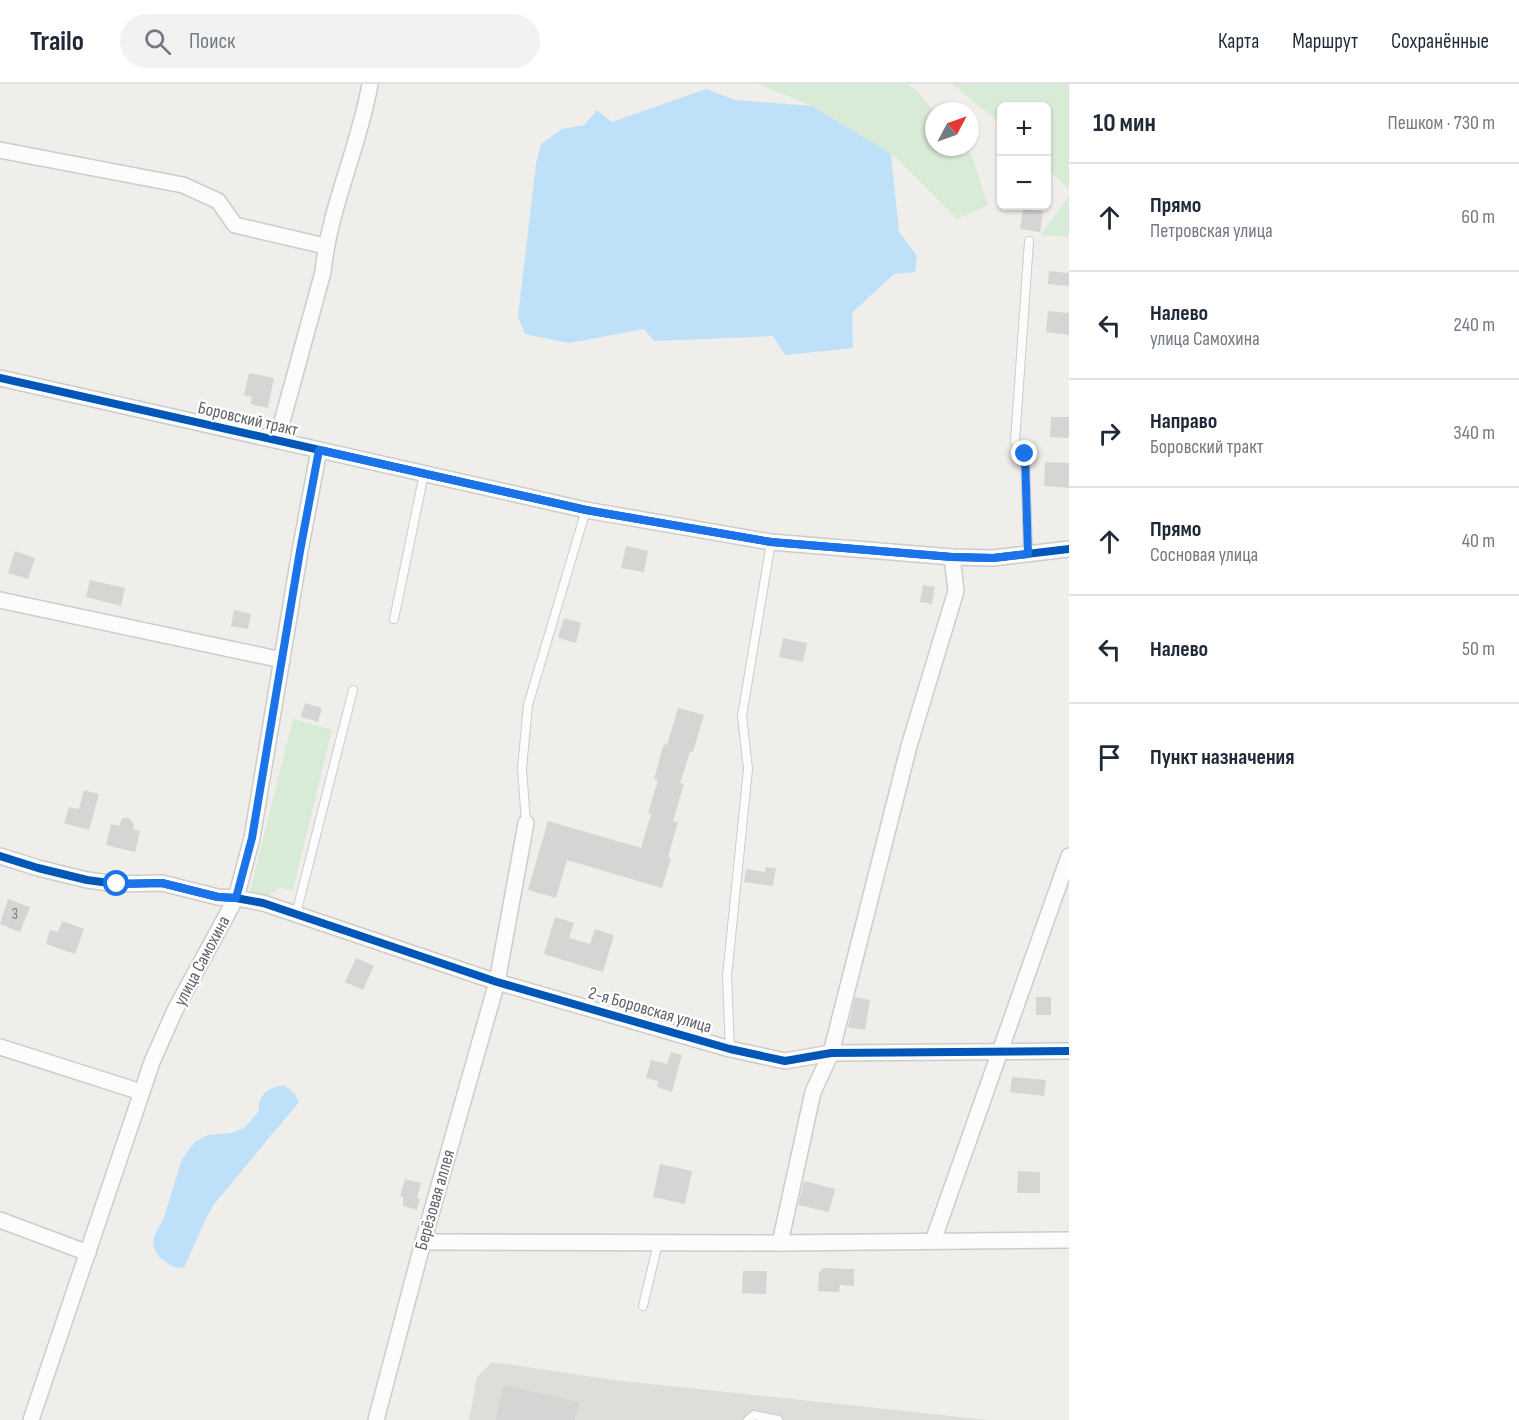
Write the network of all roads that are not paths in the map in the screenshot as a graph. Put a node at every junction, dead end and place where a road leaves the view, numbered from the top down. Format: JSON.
{"nodes":[{"id":1,"x":370,"y":84,"type":"edge"},
{"id":2,"x":0,"y":150,"type":"edge"},
{"id":3,"x":1029,"y":241,"type":"dead end"},
{"id":4,"x":325,"y":246,"type":"junction"},
{"id":5,"x":0,"y":378,"type":"edge"},
{"id":6,"x":277,"y":440,"type":"junction"},
{"id":7,"x":319,"y":450,"type":"junction"},
{"id":8,"x":424,"y":474,"type":"junction"},
{"id":9,"x":586,"y":510,"type":"junction"},
{"id":10,"x":771,"y":542,"type":"junction"},
{"id":11,"x":1069,"y":549,"type":"edge"},
{"id":12,"x":1028,"y":554,"type":"junction"},
{"id":13,"x":952,"y":557,"type":"junction"},
{"id":14,"x":0,"y":600,"type":"edge"},
{"id":15,"x":394,"y":619,"type":"dead end"},
{"id":16,"x":282,"y":660,"type":"junction"},
{"id":17,"x":353,"y":690,"type":"dead end"},
{"id":18,"x":526,"y":823,"type":"joint"},
{"id":19,"x":0,"y":856,"type":"edge"},
{"id":20,"x":1069,"y":856,"type":"edge"},
{"id":21,"x":236,"y":898,"type":"junction"},
{"id":22,"x":296,"y":914,"type":"junction"},
{"id":23,"x":497,"y":982,"type":"junction"},
{"id":24,"x":0,"y":1047,"type":"edge"},
{"id":25,"x":730,"y":1049,"type":"junction"},
{"id":26,"x":1069,"y":1052,"type":"edge"},
{"id":27,"x":831,"y":1053,"type":"junction"},
{"id":28,"x":1000,"y":1053,"type":"junction"},
{"id":29,"x":141,"y":1092,"type":"junction"},
{"id":30,"x":0,"y":1220,"type":"edge"},
{"id":31,"x":933,"y":1240,"type":"junction"},
{"id":32,"x":1069,"y":1240,"type":"edge"},
{"id":33,"x":423,"y":1242,"type":"junction"},
{"id":34,"x":658,"y":1243,"type":"junction"},
{"id":35,"x":780,"y":1243,"type":"junction"},
{"id":36,"x":88,"y":1252,"type":"junction"},
{"id":37,"x":643,"y":1306,"type":"dead end"},
{"id":38,"x":31,"y":1420,"type":"edge"},
{"id":39,"x":376,"y":1420,"type":"edge"},
{"id":40,"x":748,"y":1420,"type":"edge"},
{"id":41,"x":778,"y":1420,"type":"edge"}],
"edges":[{"from":1,"to":4,"type":"street"},
{"from":2,"to":4,"type":"street"},
{"from":3,"to":12,"type":"lane"},
{"from":4,"to":6,"type":"street"},
{"from":5,"to":6,"type":"street","name":"Боровский тракт"},
{"from":6,"to":7,"type":"street","name":"Боровский тракт"},
{"from":7,"to":8,"type":"street","name":"Боровский тракт"},
{"from":7,"to":16,"type":"street","name":"улица Самохина"},
{"from":8,"to":9,"type":"street","name":"Боровский тракт"},
{"from":8,"to":15,"type":"lane"},
{"from":9,"to":10,"type":"street","name":"Боровский тракт"},
{"from":9,"to":18,"type":"lane"},
{"from":10,"to":13,"type":"street","name":"Боровский тракт"},
{"from":10,"to":25,"type":"lane"},
{"from":11,"to":12,"type":"street","name":"Боровский тракт"},
{"from":12,"to":13,"type":"street","name":"Боровский тракт"},
{"from":13,"to":27,"type":"street"},
{"from":14,"to":16,"type":"street"},
{"from":16,"to":21,"type":"street","name":"улица Самохина"},
{"from":17,"to":22,"type":"lane"},
{"from":18,"to":23,"type":"street","name":"Берёзовая аллея"},
{"from":19,"to":21,"type":"street","name":"2-я Боровская улица"},
{"from":20,"to":28,"type":"street"},
{"from":21,"to":22,"type":"street","name":"2-я Боровская улица"},
{"from":21,"to":29,"type":"street","name":"улица Самохина"},
{"from":22,"to":23,"type":"street","name":"2-я Боровская улица"},
{"from":23,"to":25,"type":"street","name":"2-я Боровская улица"},
{"from":23,"to":33,"type":"street","name":"Берёзовая аллея"},
{"from":24,"to":29,"type":"street"},
{"from":25,"to":27,"type":"street","name":"2-я Боровская улица"},
{"from":26,"to":28,"type":"street","name":"2-я Боровская улица"},
{"from":27,"to":28,"type":"street","name":"2-я Боровская улица"},
{"from":27,"to":35,"type":"street"},
{"from":28,"to":31,"type":"street"},
{"from":29,"to":36,"type":"street","name":"улица Самохина"},
{"from":30,"to":36,"type":"street"},
{"from":31,"to":32,"type":"street"},
{"from":31,"to":35,"type":"street"},
{"from":33,"to":34,"type":"street"},
{"from":33,"to":39,"type":"street","name":"Берёзовая аллея"},
{"from":34,"to":35,"type":"street"},
{"from":34,"to":37,"type":"lane"},
{"from":36,"to":38,"type":"street","name":"улица Самохина"},
{"from":40,"to":41,"type":"lane"}]}
